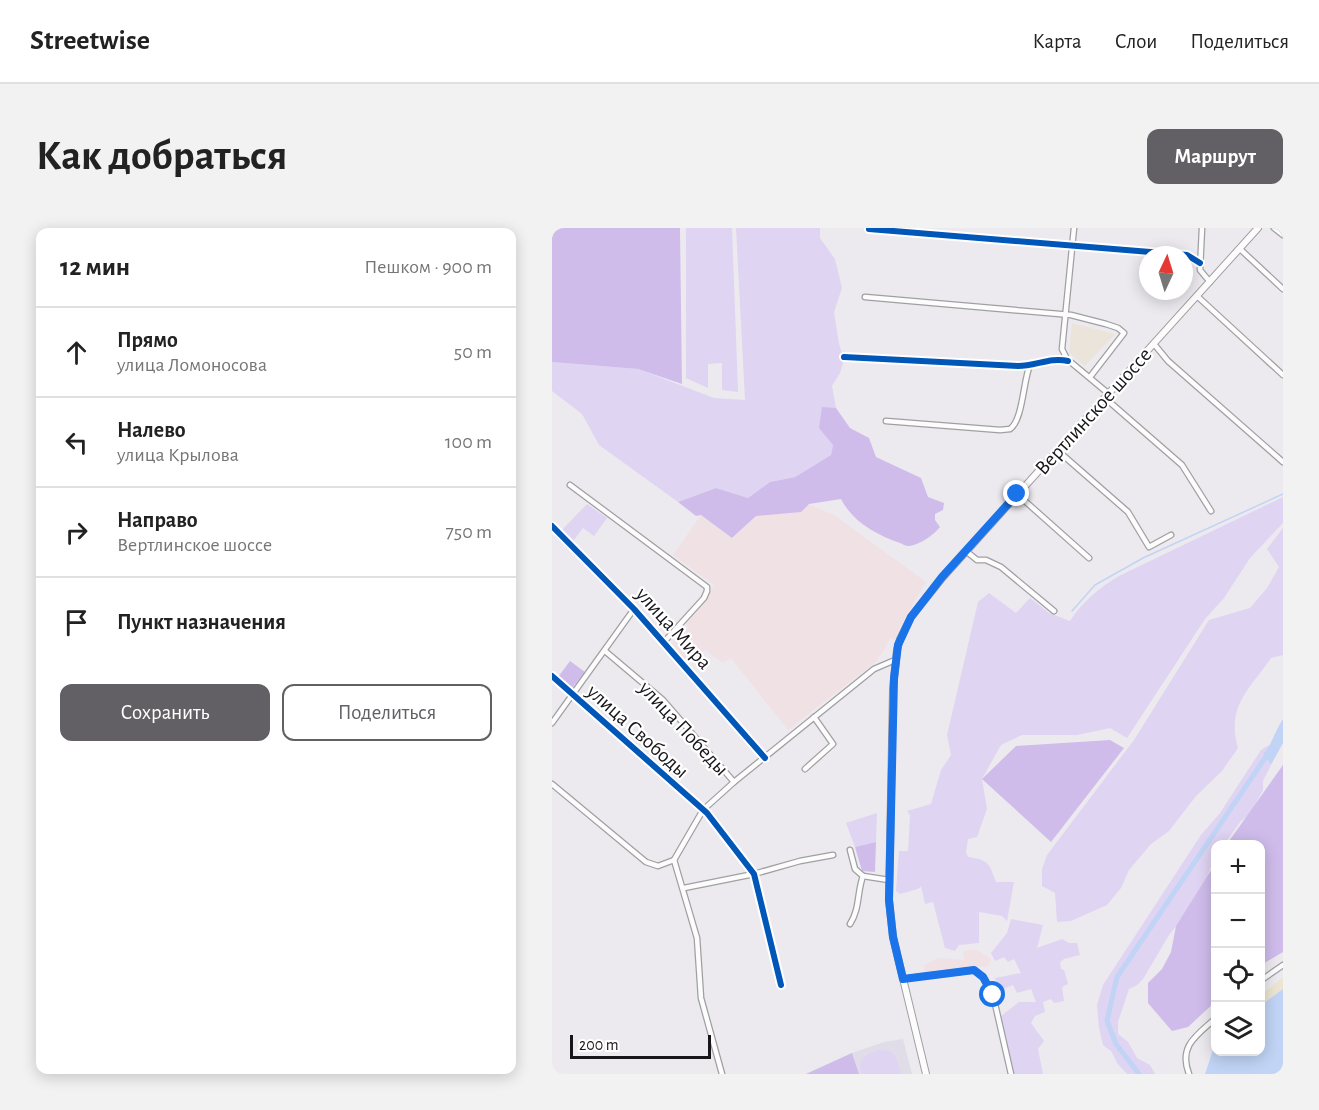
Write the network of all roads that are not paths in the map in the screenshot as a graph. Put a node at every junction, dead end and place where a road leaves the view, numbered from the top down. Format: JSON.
{"nodes":[{"id":1,"x":1074,"y":228,"type":"edge"},
{"id":2,"x":1202,"y":228,"type":"edge"},
{"id":3,"x":1258,"y":228,"type":"edge"},
{"id":4,"x":1274,"y":228,"type":"edge"},
{"id":5,"x":869,"y":229,"type":"edge"},
{"id":6,"x":1283,"y":235,"type":"edge"},
{"id":7,"x":1073,"y":246,"type":"junction"},
{"id":8,"x":1240,"y":249,"type":"junction"},
{"id":9,"x":1200,"y":263,"type":"junction"},
{"id":10,"x":1210,"y":282,"type":"junction"},
{"id":11,"x":1283,"y":289,"type":"edge"},
{"id":12,"x":1197,"y":296,"type":"junction"},
{"id":13,"x":865,"y":297,"type":"dead end"},
{"id":14,"x":1066,"y":314,"type":"junction"},
{"id":15,"x":1154,"y":344,"type":"junction"},
{"id":16,"x":844,"y":357,"type":"dead end"},
{"id":17,"x":1068,"y":361,"type":"junction"},
{"id":18,"x":1030,"y":365,"type":"junction"},
{"id":19,"x":1283,"y":375,"type":"edge"},
{"id":20,"x":1090,"y":377,"type":"junction"},
{"id":21,"x":1107,"y":396,"type":"junction"},
{"id":22,"x":886,"y":421,"type":"dead end"},
{"id":23,"x":1057,"y":450,"type":"junction"},
{"id":24,"x":1283,"y":462,"type":"edge"},
{"id":25,"x":570,"y":484,"type":"dead end"},
{"id":26,"x":1017,"y":494,"type":"junction"},
{"id":27,"x":1211,"y":511,"type":"dead end"},
{"id":28,"x":552,"y":526,"type":"edge"},
{"id":29,"x":1171,"y":535,"type":"dead end"},
{"id":30,"x":966,"y":551,"type":"junction"},
{"id":31,"x":1089,"y":558,"type":"dead end"},
{"id":32,"x":634,"y":609,"type":"junction"},
{"id":33,"x":1054,"y":611,"type":"dead end"},
{"id":34,"x":664,"y":642,"type":"junction"},
{"id":35,"x":605,"y":651,"type":"junction"},
{"id":36,"x":895,"y":660,"type":"junction"},
{"id":37,"x":552,"y":676,"type":"edge"},
{"id":38,"x":573,"y":694,"type":"junction"},
{"id":39,"x":814,"y":717,"type":"junction"},
{"id":40,"x":552,"y":723,"type":"edge"},
{"id":41,"x":765,"y":758,"type":"junction"},
{"id":42,"x":805,"y":769,"type":"dead end"},
{"id":43,"x":734,"y":782,"type":"junction"},
{"id":44,"x":552,"y":784,"type":"edge"},
{"id":45,"x":704,"y":810,"type":"junction"},
{"id":46,"x":850,"y":850,"type":"dead end"},
{"id":47,"x":833,"y":855,"type":"dead end"},
{"id":48,"x":674,"y":860,"type":"junction"},
{"id":49,"x":754,"y":874,"type":"junction"},
{"id":50,"x":863,"y":876,"type":"junction"},
{"id":51,"x":889,"y":880,"type":"junction"},
{"id":52,"x":684,"y":888,"type":"junction"},
{"id":53,"x":850,"y":924,"type":"dead end"},
{"id":54,"x":1283,"y":965,"type":"edge"},
{"id":55,"x":1265,"y":978,"type":"edge"},
{"id":56,"x":903,"y":979,"type":"junction"},
{"id":57,"x":781,"y":985,"type":"dead end"},
{"id":58,"x":1211,"y":1022,"type":"edge"},
{"id":59,"x":722,"y":1074,"type":"edge"},
{"id":60,"x":926,"y":1074,"type":"edge"},
{"id":61,"x":1011,"y":1074,"type":"edge"},
{"id":62,"x":1189,"y":1074,"type":"edge"}],
"edges":[{"from":1,"to":7,"type":"street"},
{"from":2,"to":9,"type":"street"},
{"from":3,"to":8,"type":"main road","name":"Вертлинское шоссе"},
{"from":4,"to":6,"type":"street"},
{"from":5,"to":7,"type":"street"},
{"from":7,"to":9,"type":"street"},
{"from":7,"to":14,"type":"street"},
{"from":8,"to":10,"type":"main road","name":"Вертлинское шоссе"},
{"from":8,"to":11,"type":"street"},
{"from":9,"to":10,"type":"street"},
{"from":10,"to":12,"type":"main road","name":"Вертлинское шоссе"},
{"from":12,"to":15,"type":"main road","name":"Вертлинское шоссе"},
{"from":12,"to":19,"type":"street"},
{"from":13,"to":14,"type":"street"},
{"from":14,"to":17,"type":"street"},
{"from":14,"to":20,"type":"street"},
{"from":15,"to":21,"type":"main road","name":"Вертлинское шоссе"},
{"from":15,"to":24,"type":"street"},
{"from":16,"to":18,"type":"street"},
{"from":17,"to":18,"type":"street"},
{"from":17,"to":20,"type":"street"},
{"from":18,"to":22,"type":"street"},
{"from":20,"to":21,"type":"street"},
{"from":21,"to":23,"type":"main road","name":"Вертлинское шоссе"},
{"from":21,"to":27,"type":"street"},
{"from":23,"to":26,"type":"main road","name":"Вертлинское шоссе"},
{"from":23,"to":29,"type":"street"},
{"from":25,"to":34,"type":"street"},
{"from":26,"to":30,"type":"main road","name":"Вертлинское шоссе"},
{"from":26,"to":31,"type":"street"},
{"from":28,"to":32,"type":"street","name":"улица Мира"},
{"from":30,"to":33,"type":"street"},
{"from":30,"to":36,"type":"main road","name":"Вертлинское шоссе"},
{"from":32,"to":34,"type":"street","name":"улица Мира"},
{"from":32,"to":35,"type":"street"},
{"from":34,"to":41,"type":"street","name":"улица Мира"},
{"from":35,"to":38,"type":"street"},
{"from":35,"to":43,"type":"street","name":"улица Победы"},
{"from":36,"to":39,"type":"street"},
{"from":36,"to":51,"type":"main road","name":"Вертлинское шоссе"},
{"from":37,"to":38,"type":"street","name":"улица Свободы"},
{"from":38,"to":40,"type":"street"},
{"from":38,"to":45,"type":"street","name":"улица Свободы"},
{"from":39,"to":41,"type":"street"},
{"from":39,"to":42,"type":"street"},
{"from":41,"to":43,"type":"street"},
{"from":43,"to":45,"type":"street"},
{"from":44,"to":48,"type":"street"},
{"from":45,"to":48,"type":"street"},
{"from":45,"to":49,"type":"street","name":"улица Свободы"},
{"from":46,"to":50,"type":"street"},
{"from":47,"to":49,"type":"street"},
{"from":48,"to":52,"type":"street"},
{"from":49,"to":52,"type":"street"},
{"from":49,"to":57,"type":"street"},
{"from":50,"to":51,"type":"street"},
{"from":50,"to":53,"type":"street"},
{"from":51,"to":56,"type":"main road","name":"Вертлинское шоссе"},
{"from":52,"to":59,"type":"street"},
{"from":54,"to":55,"type":"street"},
{"from":56,"to":60,"type":"main road","name":"Вертлинское шоссе"},
{"from":56,"to":61,"type":"street"},
{"from":58,"to":62,"type":"street"}]}
